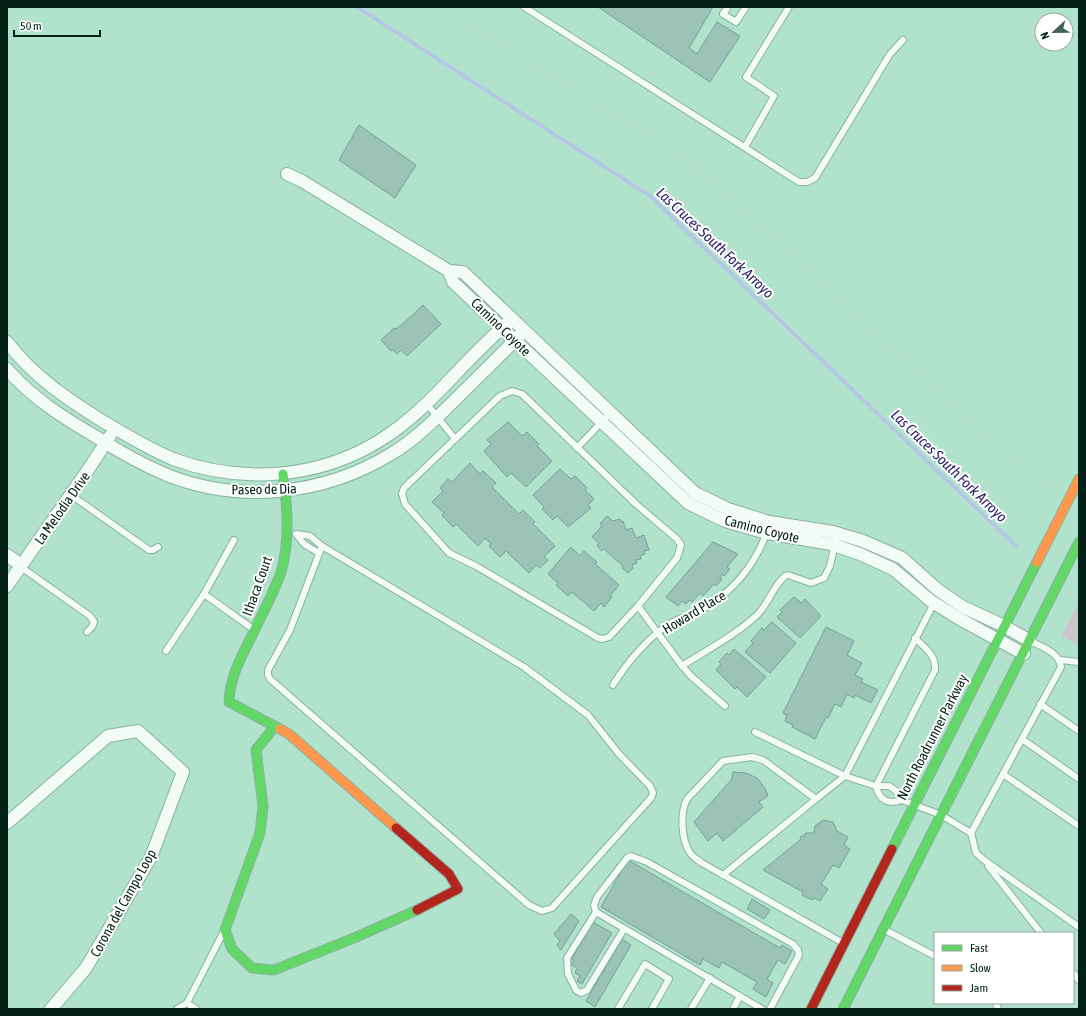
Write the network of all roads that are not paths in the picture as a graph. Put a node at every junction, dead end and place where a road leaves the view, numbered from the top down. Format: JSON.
{"nodes":[{"id":1,"x":524,"y":7,"type":"edge"},
{"id":2,"x":728,"y":7,"type":"edge"},
{"id":3,"x":746,"y":7,"type":"edge"},
{"id":4,"x":789,"y":7,"type":"edge"},
{"id":5,"x":903,"y":40,"type":"dead end"},
{"id":6,"x":745,"y":147,"type":"junction"},
{"id":7,"x":287,"y":174,"type":"dead end"},
{"id":8,"x":449,"y":271,"type":"junction"},
{"id":9,"x":512,"y":319,"type":"junction"},
{"id":10,"x":502,"y":328,"type":"junction"},
{"id":11,"x":525,"y":331,"type":"junction"},
{"id":12,"x":515,"y":341,"type":"junction"},
{"id":13,"x":7,"y":342,"type":"edge"},
{"id":14,"x":7,"y":369,"type":"edge"},
{"id":15,"x":427,"y":404,"type":"junction"},
{"id":16,"x":610,"y":412,"type":"junction"},
{"id":17,"x":437,"y":417,"type":"junction"},
{"id":18,"x":601,"y":422,"type":"junction"},
{"id":19,"x":114,"y":428,"type":"junction"},
{"id":20,"x":455,"y":439,"type":"junction"},
{"id":21,"x":106,"y":443,"type":"junction"},
{"id":22,"x":577,"y":448,"type":"junction"},
{"id":23,"x":283,"y":474,"type":"junction"},
{"id":24,"x":1079,"y":479,"type":"edge"},
{"id":25,"x":286,"y":491,"type":"junction"},
{"id":26,"x":71,"y":495,"type":"junction"},
{"id":27,"x":768,"y":528,"type":"junction"},
{"id":28,"x":286,"y":530,"type":"junction"},
{"id":29,"x":296,"y":534,"type":"junction"},
{"id":30,"x":234,"y":540,"type":"dead end"},
{"id":31,"x":836,"y":540,"type":"junction"},
{"id":32,"x":1079,"y":542,"type":"edge"},
{"id":33,"x":322,"y":546,"type":"junction"},
{"id":34,"x":158,"y":547,"type":"dead end"},
{"id":35,"x":319,"y":553,"type":"junction"},
{"id":36,"x":7,"y":555,"type":"edge"},
{"id":37,"x":21,"y":566,"type":"junction"},
{"id":38,"x":7,"y":586,"type":"edge"},
{"id":39,"x":204,"y":594,"type":"junction"},
{"id":40,"x":934,"y":603,"type":"junction"},
{"id":41,"x":638,"y":606,"type":"junction"},
{"id":42,"x":1004,"y":626,"type":"junction"},
{"id":43,"x":255,"y":630,"type":"junction"},
{"id":44,"x":87,"y":632,"type":"dead end"},
{"id":45,"x":659,"y":633,"type":"junction"},
{"id":46,"x":915,"y":638,"type":"junction"},
{"id":47,"x":997,"y":640,"type":"junction"},
{"id":48,"x":1030,"y":641,"type":"junction"},
{"id":49,"x":166,"y":651,"type":"dead end"},
{"id":50,"x":1024,"y":654,"type":"junction"},
{"id":51,"x":1060,"y":660,"type":"junction"},
{"id":52,"x":1079,"y":662,"type":"edge"},
{"id":53,"x":682,"y":666,"type":"junction"},
{"id":54,"x":613,"y":685,"type":"dead end"},
{"id":55,"x":1040,"y":704,"type":"junction"},
{"id":56,"x":725,"y":706,"type":"dead end"},
{"id":57,"x":275,"y":726,"type":"junction"},
{"id":58,"x":1079,"y":731,"type":"edge"},
{"id":59,"x":754,"y":732,"type":"dead end"},
{"id":60,"x":1022,"y":740,"type":"junction"},
{"id":61,"x":1003,"y":774,"type":"junction"},
{"id":62,"x":845,"y":776,"type":"junction"},
{"id":63,"x":1079,"y":780,"type":"edge"},
{"id":64,"x":876,"y":786,"type":"junction"},
{"id":65,"x":816,"y":799,"type":"junction"},
{"id":66,"x":902,"y":800,"type":"junction"},
{"id":67,"x":914,"y":806,"type":"junction"},
{"id":68,"x":940,"y":815,"type":"junction"},
{"id":69,"x":7,"y":823,"type":"edge"},
{"id":70,"x":1079,"y":826,"type":"edge"},
{"id":71,"x":971,"y":833,"type":"junction"},
{"id":72,"x":984,"y":860,"type":"junction"},
{"id":73,"x":723,"y":875,"type":"junction"},
{"id":74,"x":596,"y":912,"type":"junction"},
{"id":75,"x":1079,"y":927,"type":"edge"},
{"id":76,"x":624,"y":929,"type":"junction"},
{"id":77,"x":883,"y":929,"type":"junction"},
{"id":78,"x":225,"y":930,"type":"junction"},
{"id":79,"x":1041,"y":932,"type":"edge"},
{"id":80,"x":844,"y":944,"type":"junction"},
{"id":81,"x":934,"y":955,"type":"edge"},
{"id":82,"x":710,"y":978,"type":"junction"},
{"id":83,"x":740,"y":996,"type":"junction"},
{"id":84,"x":187,"y":1003,"type":"junction"},
{"id":85,"x":50,"y":1009,"type":"edge"},
{"id":86,"x":177,"y":1009,"type":"edge"},
{"id":87,"x":196,"y":1009,"type":"edge"},
{"id":88,"x":618,"y":1009,"type":"edge"},
{"id":89,"x":652,"y":1009,"type":"edge"},
{"id":90,"x":692,"y":1009,"type":"edge"},
{"id":91,"x":733,"y":1009,"type":"edge"},
{"id":92,"x":762,"y":1009,"type":"edge"},
{"id":93,"x":770,"y":1009,"type":"edge"},
{"id":94,"x":812,"y":1009,"type":"edge"},
{"id":95,"x":843,"y":1009,"type":"edge"}],
"edges":[{"from":1,"to":6,"type":"lane"},
{"from":2,"to":3,"type":"lane"},
{"from":4,"to":6,"type":"lane"},
{"from":5,"to":6,"type":"lane"},
{"from":7,"to":8,"type":"street","name":"Camino Coyote"},
{"from":8,"to":9,"type":"street","name":"Camino Coyote"},
{"from":8,"to":10,"type":"street","name":"Camino Coyote"},
{"from":9,"to":10,"type":"street","name":"Paseo de Dia"},
{"from":9,"to":11,"type":"street","name":"Camino Coyote"},
{"from":10,"to":12,"type":"street","name":"Camino Coyote"},
{"from":10,"to":15,"type":"street","name":"Paseo de Dia"},
{"from":11,"to":12,"type":"street","name":"Paseo de Dia"},
{"from":11,"to":16,"type":"street","name":"Camino Coyote"},
{"from":12,"to":17,"type":"street","name":"Paseo de Dia"},
{"from":12,"to":18,"type":"street","name":"Camino Coyote"},
{"from":13,"to":19,"type":"street","name":"Paseo de Dia"},
{"from":14,"to":21,"type":"street","name":"Paseo de Dia"},
{"from":15,"to":17,"type":"lane"},
{"from":15,"to":23,"type":"street","name":"Paseo de Dia"},
{"from":16,"to":18,"type":"lane"},
{"from":16,"to":27,"type":"street","name":"Camino Coyote"},
{"from":17,"to":20,"type":"lane"},
{"from":17,"to":25,"type":"street","name":"Paseo de Dia"},
{"from":18,"to":22,"type":"lane"},
{"from":18,"to":27,"type":"street","name":"Camino Coyote"},
{"from":19,"to":21,"type":"street","name":"La Melodia Drive"},
{"from":19,"to":23,"type":"street","name":"Paseo de Dia"},
{"from":20,"to":22,"type":"lane"},
{"from":20,"to":41,"type":"lane"},
{"from":21,"to":25,"type":"street","name":"Paseo de Dia"},
{"from":21,"to":26,"type":"street","name":"La Melodia Drive"},
{"from":22,"to":41,"type":"lane"},
{"from":23,"to":25,"type":"main road","name":"Ithaca Court"},
{"from":24,"to":42,"type":"main road","name":"North Roadrunner Parkway"},
{"from":25,"to":28,"type":"main road","name":"Ithaca Court"},
{"from":26,"to":34,"type":"lane"},
{"from":26,"to":37,"type":"street","name":"La Melodia Drive"},
{"from":27,"to":31,"type":"street","name":"Camino Coyote"},
{"from":27,"to":45,"type":"lane","name":"Howard Place"},
{"from":28,"to":29,"type":"lane"},
{"from":28,"to":43,"type":"main road","name":"Ithaca Court"},
{"from":29,"to":33,"type":"lane"},
{"from":29,"to":35,"type":"lane"},
{"from":30,"to":39,"type":"lane"},
{"from":31,"to":40,"type":"street","name":"Camino Coyote"},
{"from":31,"to":42,"type":"street","name":"Camino Coyote"},
{"from":31,"to":53,"type":"lane"},
{"from":32,"to":48,"type":"main road"},
{"from":33,"to":35,"type":"lane"},
{"from":33,"to":35,"type":"lane"},
{"from":36,"to":37,"type":"street"},
{"from":37,"to":38,"type":"street","name":"La Melodia Drive"},
{"from":37,"to":44,"type":"lane"},
{"from":39,"to":43,"type":"lane"},
{"from":39,"to":49,"type":"lane"},
{"from":40,"to":46,"type":"lane"},
{"from":40,"to":47,"type":"street","name":"Camino Coyote"},
{"from":41,"to":45,"type":"lane"},
{"from":42,"to":47,"type":"main road","name":"North Roadrunner Parkway"},
{"from":42,"to":48,"type":"street","name":"Camino Coyote"},
{"from":43,"to":57,"type":"main road","name":"Ithaca Court"},
{"from":45,"to":53,"type":"lane"},
{"from":45,"to":54,"type":"lane","name":"Howard Place"},
{"from":46,"to":62,"type":"lane"},
{"from":46,"to":64,"type":"lane"},
{"from":47,"to":50,"type":"street","name":"Camino Coyote"},
{"from":47,"to":67,"type":"main road","name":"North Roadrunner Parkway"},
{"from":48,"to":50,"type":"main road"},
{"from":48,"to":51,"type":"lane"},
{"from":50,"to":68,"type":"main road"},
{"from":51,"to":52,"type":"lane"},
{"from":51,"to":55,"type":"lane"},
{"from":53,"to":56,"type":"lane"},
{"from":55,"to":58,"type":"lane"},
{"from":55,"to":60,"type":"lane"},
{"from":57,"to":78,"type":"main road"},
{"from":57,"to":78,"type":"main road"},
{"from":59,"to":62,"type":"lane"},
{"from":60,"to":61,"type":"lane"},
{"from":60,"to":63,"type":"lane"},
{"from":61,"to":70,"type":"lane"},
{"from":61,"to":71,"type":"lane"},
{"from":62,"to":64,"type":"lane"},
{"from":62,"to":65,"type":"lane"},
{"from":64,"to":66,"type":"lane"},
{"from":64,"to":66,"type":"lane"},
{"from":65,"to":73,"type":"lane"},
{"from":65,"to":73,"type":"lane"},
{"from":66,"to":67,"type":"lane"},
{"from":67,"to":68,"type":"lane"},
{"from":67,"to":80,"type":"main road","name":"North Roadrunner Parkway"},
{"from":68,"to":71,"type":"lane"},
{"from":68,"to":77,"type":"main road"},
{"from":69,"to":85,"type":"street","name":"Corona del Campo Loop"},
{"from":71,"to":72,"type":"lane"},
{"from":72,"to":75,"type":"lane"},
{"from":72,"to":79,"type":"lane"},
{"from":73,"to":80,"type":"lane"},
{"from":74,"to":76,"type":"lane"},
{"from":74,"to":76,"type":"lane"},
{"from":74,"to":93,"type":"lane"},
{"from":76,"to":82,"type":"lane"},
{"from":77,"to":81,"type":"lane"},
{"from":77,"to":95,"type":"main road"},
{"from":78,"to":84,"type":"lane"},
{"from":80,"to":94,"type":"main road","name":"North Roadrunner Parkway"},
{"from":82,"to":83,"type":"lane"},
{"from":82,"to":90,"type":"lane"},
{"from":83,"to":91,"type":"lane"},
{"from":83,"to":92,"type":"lane"},
{"from":84,"to":86,"type":"lane"},
{"from":84,"to":87,"type":"lane"},
{"from":88,"to":89,"type":"lane"}]}
